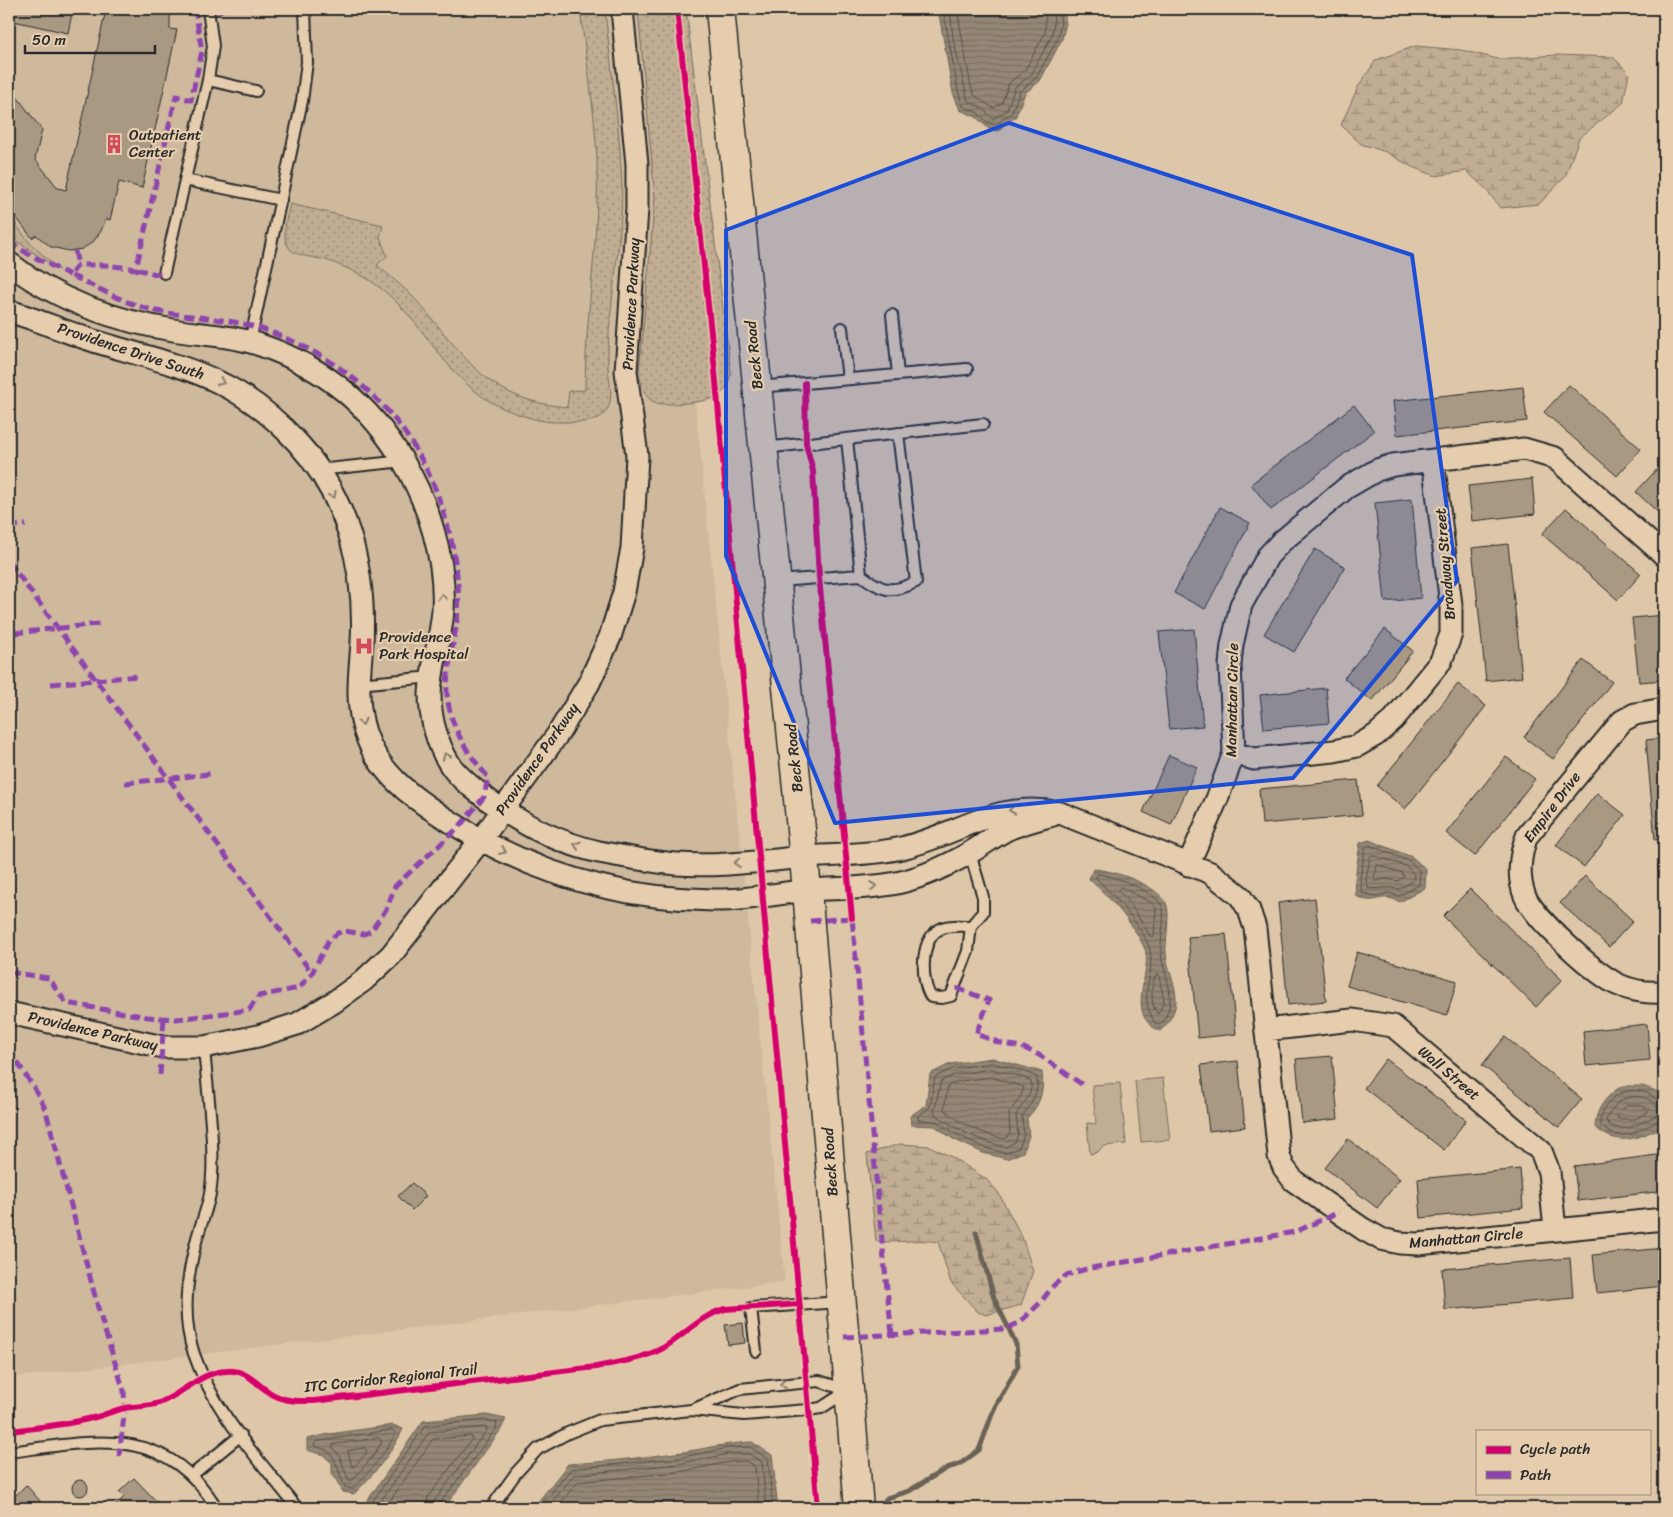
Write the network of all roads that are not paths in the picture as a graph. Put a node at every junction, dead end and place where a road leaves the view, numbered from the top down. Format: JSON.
{"nodes":[{"id":1,"x":208,"y":9,"type":"edge"},
{"id":2,"x":305,"y":9,"type":"edge"},
{"id":3,"x":622,"y":9,"type":"edge"},
{"id":4,"x":720,"y":9,"type":"edge"},
{"id":5,"x":208,"y":80,"type":"junction"},
{"id":6,"x":256,"y":91,"type":"dead end"},
{"id":7,"x":185,"y":180,"type":"junction"},
{"id":8,"x":281,"y":200,"type":"junction"},
{"id":9,"x":9,"y":263,"type":"edge"},
{"id":10,"x":164,"y":273,"type":"dead end"},
{"id":11,"x":9,"y":311,"type":"edge"},
{"id":12,"x":892,"y":315,"type":"dead end"},
{"id":13,"x":842,"y":328,"type":"dead end"},
{"id":14,"x":250,"y":342,"type":"junction"},
{"id":15,"x":967,"y":369,"type":"dead end"},
{"id":16,"x":898,"y":375,"type":"junction"},
{"id":17,"x":848,"y":379,"type":"junction"},
{"id":18,"x":757,"y":387,"type":"junction"},
{"id":19,"x":983,"y":424,"type":"dead end"},
{"id":20,"x":898,"y":434,"type":"junction"},
{"id":21,"x":847,"y":439,"type":"junction"},
{"id":22,"x":763,"y":448,"type":"junction"},
{"id":23,"x":1433,"y":460,"type":"junction"},
{"id":24,"x":404,"y":462,"type":"junction"},
{"id":25,"x":318,"y":470,"type":"junction"},
{"id":26,"x":1664,"y":555,"type":"edge"},
{"id":27,"x":861,"y":575,"type":"junction"},
{"id":28,"x":776,"y":581,"type":"junction"},
{"id":29,"x":432,"y":677,"type":"junction"},
{"id":30,"x":358,"y":684,"type":"junction"},
{"id":31,"x":1664,"y":708,"type":"edge"},
{"id":32,"x":1234,"y":753,"type":"junction"},
{"id":33,"x":502,"y":810,"type":"junction"},
{"id":34,"x":1060,"y":813,"type":"junction"},
{"id":35,"x":963,"y":826,"type":"junction"},
{"id":36,"x":480,"y":841,"type":"junction"},
{"id":37,"x":910,"y":845,"type":"junction"},
{"id":38,"x":970,"y":852,"type":"junction"},
{"id":39,"x":804,"y":858,"type":"junction"},
{"id":40,"x":1188,"y":865,"type":"junction"},
{"id":41,"x":916,"y":878,"type":"junction"},
{"id":42,"x":807,"y":890,"type":"junction"},
{"id":43,"x":971,"y":926,"type":"junction"},
{"id":44,"x":1664,"y":992,"type":"edge"},
{"id":45,"x":9,"y":1012,"type":"edge"},
{"id":46,"x":1266,"y":1030,"type":"junction"},
{"id":47,"x":204,"y":1046,"type":"junction"},
{"id":48,"x":1664,"y":1218,"type":"edge"},
{"id":49,"x":1555,"y":1229,"type":"junction"},
{"id":50,"x":841,"y":1302,"type":"junction"},
{"id":51,"x":756,"y":1351,"type":"dead end"},
{"id":52,"x":848,"y":1391,"type":"junction"},
{"id":53,"x":692,"y":1410,"type":"junction"},
{"id":54,"x":241,"y":1435,"type":"junction"},
{"id":55,"x":9,"y":1452,"type":"edge"},
{"id":56,"x":192,"y":1475,"type":"junction"},
{"id":57,"x":217,"y":1508,"type":"edge"},
{"id":58,"x":297,"y":1508,"type":"edge"},
{"id":59,"x":491,"y":1508,"type":"edge"},
{"id":60,"x":859,"y":1508,"type":"edge"}],
"edges":[{"from":1,"to":5,"type":"lane"},
{"from":2,"to":8,"type":"lane"},
{"from":3,"to":33,"type":"street","name":"Providence Parkway"},
{"from":4,"to":18,"type":"main road","name":"Beck Road"},
{"from":5,"to":6,"type":"lane"},
{"from":5,"to":7,"type":"lane"},
{"from":7,"to":8,"type":"lane"},
{"from":7,"to":10,"type":"lane"},
{"from":8,"to":14,"type":"lane"},
{"from":9,"to":14,"type":"street","name":"Providence Drive South"},
{"from":11,"to":25,"type":"street","name":"Providence Drive South","one_way":true},
{"from":12,"to":16,"type":"lane"},
{"from":13,"to":17,"type":"lane"},
{"from":14,"to":24,"type":"street","name":"Providence Drive South"},
{"from":15,"to":16,"type":"lane"},
{"from":16,"to":17,"type":"lane"},
{"from":17,"to":18,"type":"lane"},
{"from":18,"to":22,"type":"main road","name":"Beck Road"},
{"from":19,"to":20,"type":"lane"},
{"from":20,"to":21,"type":"lane"},
{"from":20,"to":27,"type":"lane"},
{"from":21,"to":22,"type":"lane"},
{"from":21,"to":27,"type":"lane"},
{"from":22,"to":28,"type":"main road","name":"Beck Road"},
{"from":23,"to":26,"type":"street","name":"Manhattan Circle"},
{"from":23,"to":32,"type":"street","name":"Manhattan Circle"},
{"from":23,"to":32,"type":"street","name":"Broadway Street"},
{"from":24,"to":25,"type":"lane"},
{"from":29,"to":24,"type":"street","name":"Providence Drive South","one_way":true},
{"from":25,"to":30,"type":"street","name":"Providence Drive South","one_way":true},
{"from":27,"to":28,"type":"lane"},
{"from":28,"to":39,"type":"main road","name":"Beck Road"},
{"from":29,"to":30,"type":"lane"},
{"from":33,"to":29,"type":"street","name":"Providence Drive South","one_way":true},
{"from":30,"to":36,"type":"street","name":"Providence Drive South","one_way":true},
{"from":31,"to":44,"type":"street","name":"Empire Drive"},
{"from":32,"to":40,"type":"street","name":"Manhattan Circle"},
{"from":33,"to":36,"type":"street","name":"Providence Parkway"},
{"from":39,"to":33,"type":"street","name":"Providence Drive South","one_way":true},
{"from":34,"to":35,"type":"street","name":"Providence Drive South","one_way":true},
{"from":34,"to":38,"type":"street","name":"Providence Drive South"},
{"from":34,"to":40,"type":"street","name":"Providence Drive South"},
{"from":35,"to":37,"type":"street","name":"Providence Drive South"},
{"from":35,"to":38,"type":"street"},
{"from":36,"to":42,"type":"street","name":"Providence Drive South","one_way":true},
{"from":36,"to":47,"type":"street","name":"Providence Parkway"},
{"from":37,"to":39,"type":"street","name":"Providence Drive South"},
{"from":37,"to":41,"type":"street"},
{"from":38,"to":41,"type":"street","name":"Providence Drive South"},
{"from":38,"to":43,"type":"lane"},
{"from":39,"to":42,"type":"main road","name":"Beck Road"},
{"from":40,"to":46,"type":"street","name":"Manhattan Circle"},
{"from":42,"to":41,"type":"street","name":"Providence Drive South","one_way":true},
{"from":42,"to":50,"type":"main road","name":"Beck Road"},
{"from":43,"to":43,"type":"lane"},
{"from":45,"to":47,"type":"street","name":"Providence Parkway"},
{"from":46,"to":49,"type":"street","name":"Wall Street"},
{"from":46,"to":49,"type":"street","name":"Manhattan Circle"},
{"from":47,"to":54,"type":"lane"},
{"from":48,"to":49,"type":"street","name":"Manhattan Circle"},
{"from":50,"to":51,"type":"lane"},
{"from":50,"to":52,"type":"main road","name":"Beck Road"},
{"from":52,"to":53,"type":"lane"},
{"from":52,"to":53,"type":"lane","one_way":true},
{"from":52,"to":60,"type":"main road","name":"Beck Road"},
{"from":53,"to":59,"type":"lane"},
{"from":54,"to":56,"type":"lane"},
{"from":54,"to":58,"type":"lane"},
{"from":55,"to":56,"type":"lane"},
{"from":56,"to":57,"type":"lane"}]}
